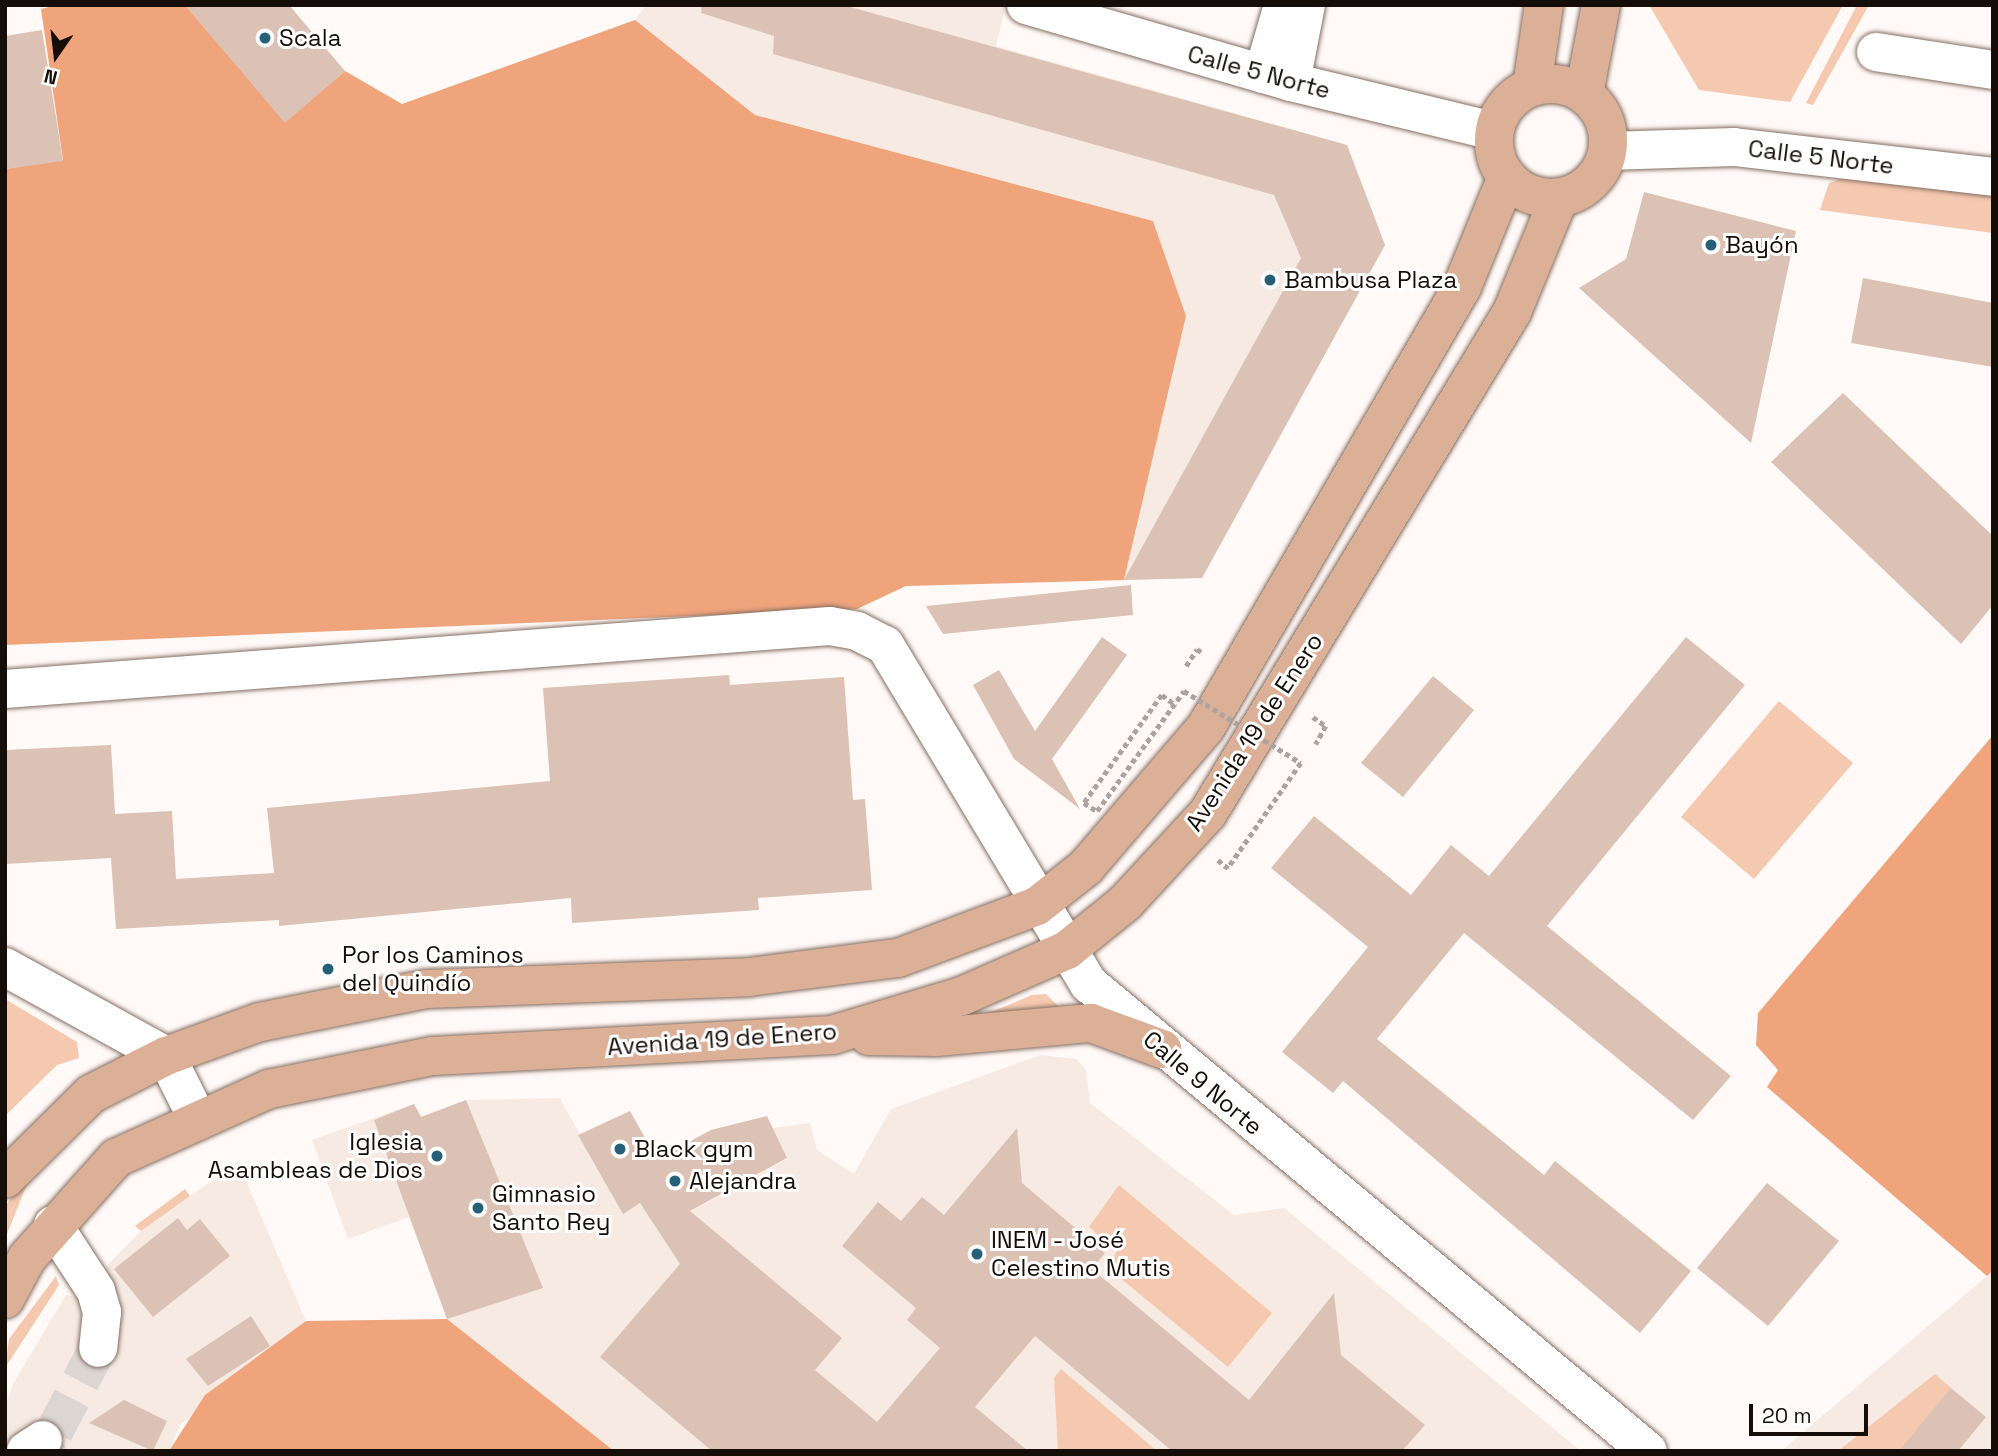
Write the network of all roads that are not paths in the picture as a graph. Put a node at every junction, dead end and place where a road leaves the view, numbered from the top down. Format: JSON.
{"nodes":[{"id":1,"x":1026,"y":5,"type":"edge"},
{"id":2,"x":1283,"y":5,"type":"edge"},
{"id":3,"x":1306,"y":5,"type":"edge"},
{"id":4,"x":1544,"y":5,"type":"edge"},
{"id":5,"x":1601,"y":5,"type":"edge"},
{"id":6,"x":1876,"y":52,"type":"dead end"},
{"id":7,"x":1993,"y":70,"type":"edge"},
{"id":8,"x":1277,"y":78,"type":"junction"},
{"id":9,"x":1532,"y":86,"type":"junction"},
{"id":10,"x":1584,"y":94,"type":"junction"},
{"id":11,"x":1494,"y":131,"type":"junction"},
{"id":12,"x":1608,"y":151,"type":"junction"},
{"id":13,"x":1992,"y":171,"type":"edge"},
{"id":14,"x":1507,"y":177,"type":"junction"},
{"id":15,"x":1559,"y":198,"type":"junction"},
{"id":16,"x":5,"y":689,"type":"edge"},
{"id":17,"x":1037,"y":906,"type":"junction"},
{"id":18,"x":1067,"y":950,"type":"junction"},
{"id":19,"x":5,"y":967,"type":"edge"},
{"id":20,"x":832,"y":1035,"type":"junction"},
{"id":21,"x":1161,"y":1049,"type":"junction"},
{"id":22,"x":166,"y":1056,"type":"junction"},
{"id":23,"x":198,"y":1120,"type":"junction"},
{"id":24,"x":5,"y":1179,"type":"edge"},
{"id":25,"x":53,"y":1225,"type":"junction"},
{"id":26,"x":5,"y":1299,"type":"edge"},
{"id":27,"x":98,"y":1348,"type":"tunnel mouth"},
{"id":28,"x":1648,"y":1451,"type":"edge"}],
"edges":[{"from":1,"to":8,"type":"street","name":"Calle 5 Norte"},
{"from":2,"to":8,"type":"street"},
{"from":3,"to":8,"type":"street"},
{"from":4,"to":9,"type":"main road"},
{"from":5,"to":10,"type":"main road"},
{"from":6,"to":7,"type":"street"},
{"from":8,"to":11,"type":"street","name":"Calle 5 Norte"},
{"from":9,"to":10,"type":"main road"},
{"from":9,"to":11,"type":"main road"},
{"from":10,"to":12,"type":"main road"},
{"from":11,"to":14,"type":"main road"},
{"from":12,"to":13,"type":"street","name":"Calle 5 Norte"},
{"from":12,"to":15,"type":"main road"},
{"from":14,"to":15,"type":"main road"},
{"from":14,"to":17,"type":"main road","name":"Avenida 19 de Enero"},
{"from":15,"to":18,"type":"main road","name":"Avenida 19 de Enero"},
{"from":16,"to":17,"type":"street","name":"Calle 9 Norte"},
{"from":17,"to":18,"type":"street","name":"Calle 9 Norte"},
{"from":17,"to":22,"type":"main road","name":"Avenida 19 de Enero"},
{"from":18,"to":20,"type":"main road","name":"Avenida 19 de Enero"},
{"from":18,"to":21,"type":"street","name":"Calle 9 Norte"},
{"from":19,"to":22,"type":"street"},
{"from":20,"to":21,"type":"main road"},
{"from":20,"to":23,"type":"main road","name":"Avenida 19 de Enero"},
{"from":21,"to":28,"type":"street","name":"Calle 9 Norte"},
{"from":22,"to":23,"type":"street"},
{"from":22,"to":24,"type":"main road","name":"Avenida 19 de Enero"},
{"from":23,"to":25,"type":"main road","name":"Avenida 19 de Enero"},
{"from":25,"to":26,"type":"main road","name":"Avenida 19 de Enero"},
{"from":25,"to":27,"type":"street"}]}
